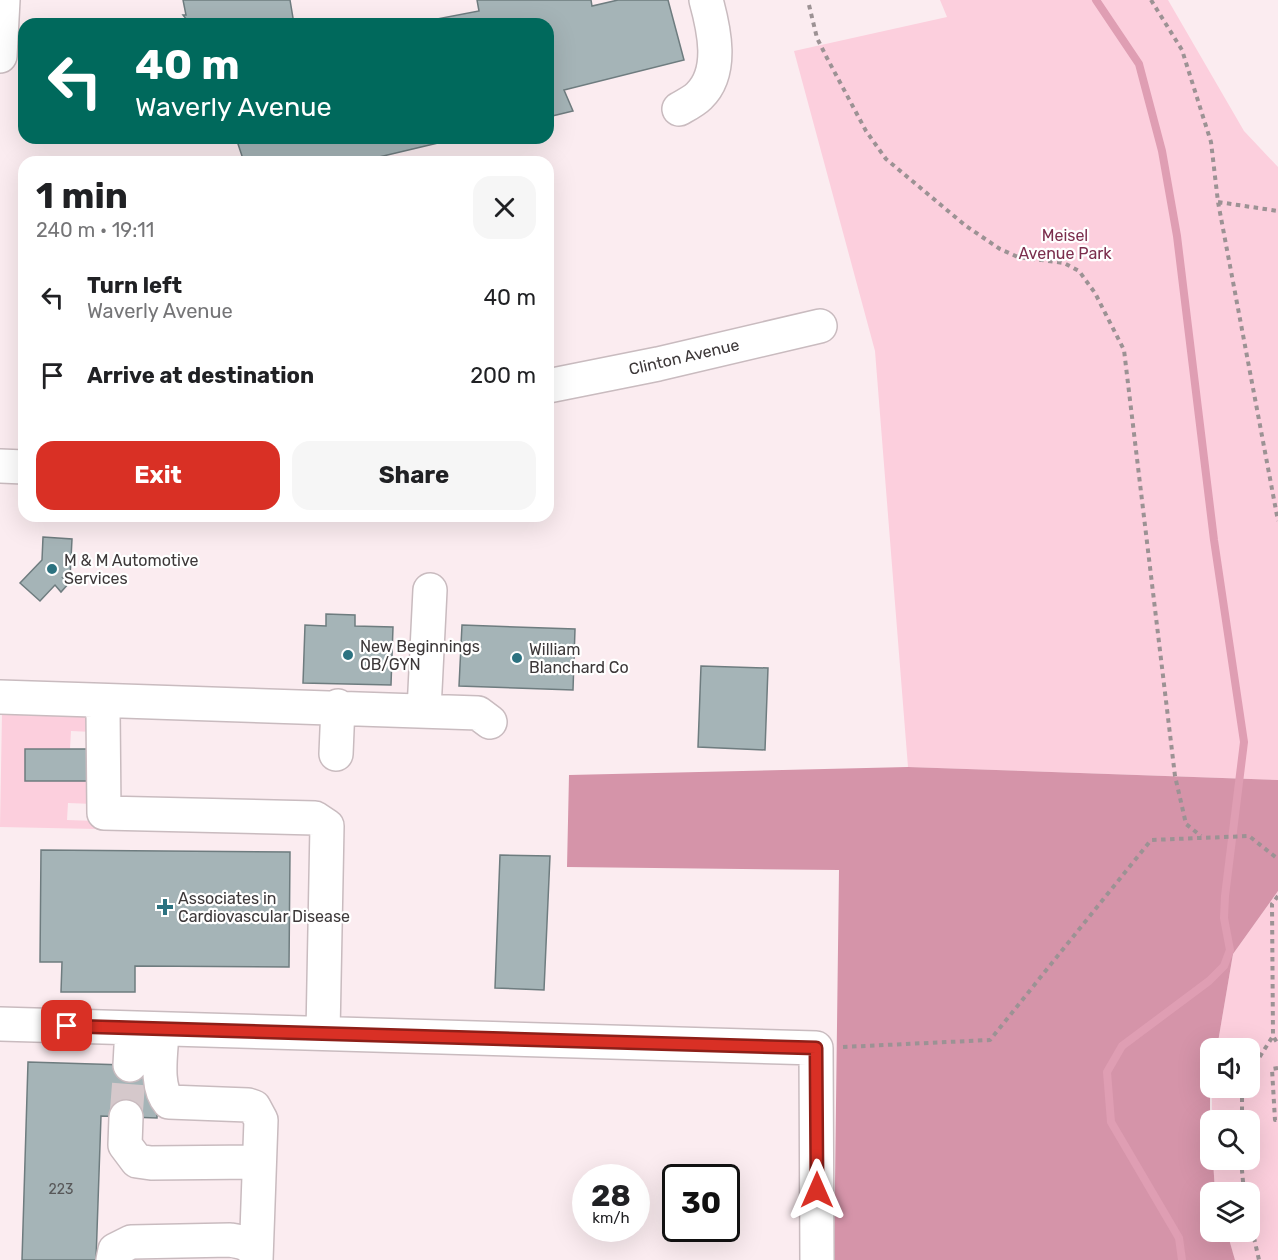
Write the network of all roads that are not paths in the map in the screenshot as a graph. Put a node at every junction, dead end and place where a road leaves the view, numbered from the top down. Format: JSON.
{"nodes":[{"id":1,"x":3,"y":0,"type":"edge"},
{"id":2,"x":706,"y":0,"type":"edge"},
{"id":3,"x":0,"y":56,"type":"edge"},
{"id":4,"x":679,"y":109,"type":"dead end"},
{"id":5,"x":820,"y":326,"type":"dead end"},
{"id":6,"x":554,"y":385,"type":"edge"},
{"id":7,"x":0,"y":466,"type":"edge"},
{"id":8,"x":18,"y":467,"type":"edge"},
{"id":9,"x":430,"y":590,"type":"dead end"},
{"id":10,"x":0,"y":697,"type":"edge"},
{"id":11,"x":93,"y":700,"type":"junction"},
{"id":12,"x":338,"y":706,"type":"junction"},
{"id":13,"x":424,"y":710,"type":"junction"},
{"id":14,"x":490,"y":722,"type":"dead end"},
{"id":15,"x":336,"y":754,"type":"dead end"},
{"id":16,"x":0,"y":1024,"type":"edge"},
{"id":17,"x":147,"y":1028,"type":"junction"},
{"id":18,"x":323,"y":1033,"type":"junction"},
{"id":19,"x":129,"y":1065,"type":"tunnel mouth"},
{"id":20,"x":126,"y":1117,"type":"tunnel mouth"},
{"id":21,"x":259,"y":1162,"type":"junction"},
{"id":22,"x":256,"y":1257,"type":"edge"},
{"id":23,"x":113,"y":1260,"type":"edge"},
{"id":24,"x":817,"y":1260,"type":"edge"}],
"edges":[{"from":1,"to":3,"type":"street"},
{"from":2,"to":4,"type":"street"},
{"from":5,"to":6,"type":"street","name":"Clinton Avenue"},
{"from":7,"to":8,"type":"street"},
{"from":9,"to":13,"type":"street"},
{"from":10,"to":11,"type":"street"},
{"from":11,"to":12,"type":"street"},
{"from":11,"to":18,"type":"street"},
{"from":12,"to":13,"type":"street"},
{"from":12,"to":15,"type":"street"},
{"from":13,"to":14,"type":"street"},
{"from":16,"to":17,"type":"street"},
{"from":17,"to":18,"type":"street"},
{"from":17,"to":19,"type":"street"},
{"from":17,"to":21,"type":"street"},
{"from":18,"to":24,"type":"street"},
{"from":20,"to":21,"type":"street"},
{"from":21,"to":22,"type":"street"},
{"from":22,"to":23,"type":"street"}]}
